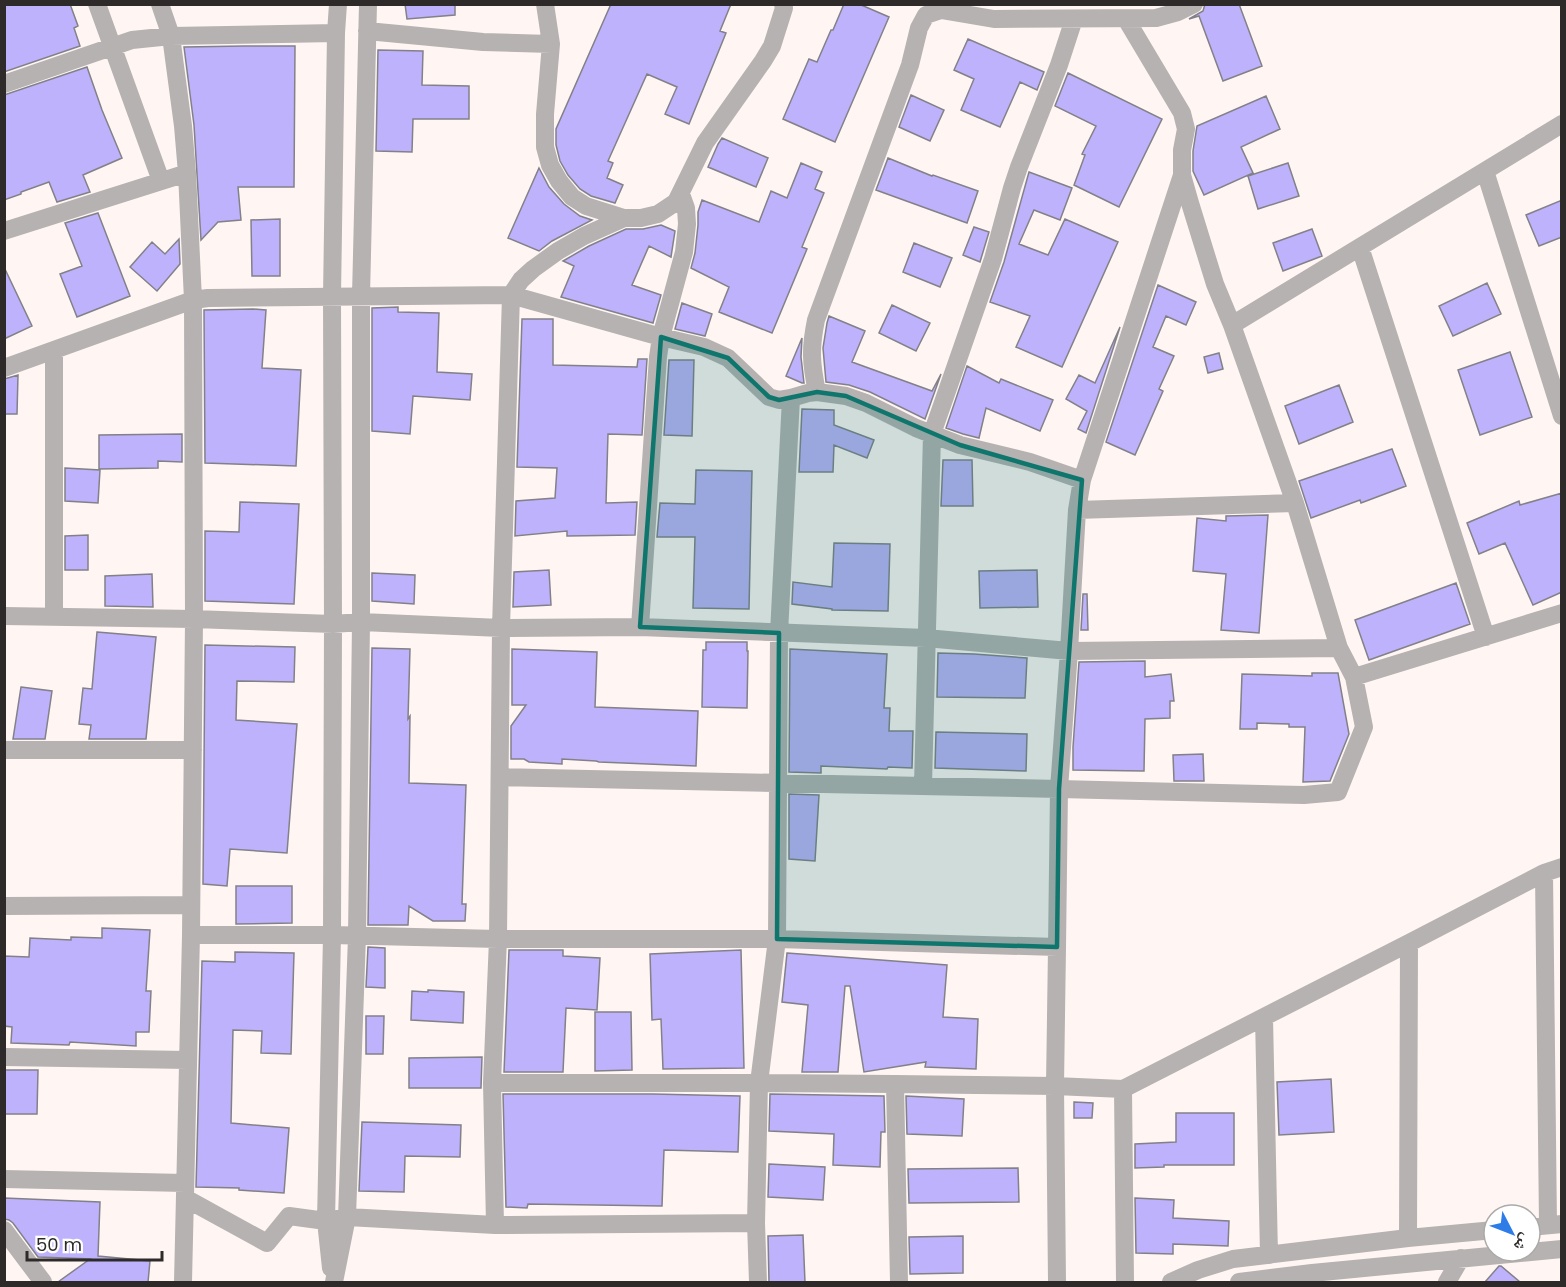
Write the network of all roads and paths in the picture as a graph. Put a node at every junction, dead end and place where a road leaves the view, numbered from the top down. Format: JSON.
{"nodes":[{"id":1,"x":97,"y":4,"type":"edge"},
{"id":2,"x":160,"y":4,"type":"edge"},
{"id":3,"x":338,"y":4,"type":"edge"},
{"id":4,"x":368,"y":4,"type":"edge"},
{"id":5,"x":545,"y":4,"type":"edge"},
{"id":6,"x":783,"y":4,"type":"edge"},
{"id":7,"x":1194,"y":4,"type":"edge"},
{"id":8,"x":1074,"y":19,"type":"junction"},
{"id":9,"x":1126,"y":19,"type":"junction"},
{"id":10,"x":367,"y":31,"type":"junction"},
{"id":11,"x":336,"y":33,"type":"junction"},
{"id":12,"x":171,"y":36,"type":"junction"},
{"id":13,"x":551,"y":44,"type":"junction"},
{"id":14,"x":113,"y":46,"type":"junction"},
{"id":15,"x":4,"y":84,"type":"edge"},
{"id":16,"x":1562,"y":124,"type":"edge"},
{"id":17,"x":1485,"y":171,"type":"junction"},
{"id":18,"x":188,"y":173,"type":"junction"},
{"id":19,"x":1182,"y":175,"type":"junction"},
{"id":20,"x":161,"y":182,"type":"junction"},
{"id":21,"x":681,"y":194,"type":"junction"},
{"id":22,"x":624,"y":218,"type":"junction"},
{"id":23,"x":4,"y":231,"type":"edge"},
{"id":24,"x":1360,"y":247,"type":"junction"},
{"id":25,"x":511,"y":295,"type":"junction"},
{"id":26,"x":332,"y":296,"type":"junction"},
{"id":27,"x":361,"y":296,"type":"junction"},
{"id":28,"x":193,"y":300,"type":"junction"},
{"id":29,"x":1232,"y":325,"type":"junction"},
{"id":30,"x":661,"y":337,"type":"junction"},
{"id":31,"x":54,"y":350,"type":"junction"},
{"id":32,"x":4,"y":368,"type":"edge"},
{"id":33,"x":817,"y":392,"type":"junction"},
{"id":34,"x":791,"y":399,"type":"junction"},
{"id":35,"x":1562,"y":416,"type":"edge"},
{"id":36,"x":932,"y":434,"type":"junction"},
{"id":37,"x":1082,"y":480,"type":"junction"},
{"id":38,"x":1295,"y":503,"type":"junction"},
{"id":39,"x":1077,"y":510,"type":"junction"},
{"id":40,"x":1562,"y":613,"type":"edge"},
{"id":41,"x":4,"y":616,"type":"edge"},
{"id":42,"x":54,"y":617,"type":"junction"},
{"id":43,"x":194,"y":619,"type":"junction"},
{"id":44,"x":362,"y":622,"type":"junction"},
{"id":45,"x":333,"y":624,"type":"junction"},
{"id":46,"x":640,"y":627,"type":"junction"},
{"id":47,"x":501,"y":628,"type":"junction"},
{"id":48,"x":780,"y":633,"type":"junction"},
{"id":49,"x":1486,"y":637,"type":"junction"},
{"id":50,"x":926,"y":638,"type":"junction"},
{"id":51,"x":1339,"y":648,"type":"junction"},
{"id":52,"x":1069,"y":651,"type":"junction"},
{"id":53,"x":1354,"y":677,"type":"junction"},
{"id":54,"x":4,"y":750,"type":"edge"},
{"id":55,"x":193,"y":750,"type":"junction"},
{"id":56,"x":500,"y":777,"type":"junction"},
{"id":57,"x":778,"y":784,"type":"junction"},
{"id":58,"x":923,"y":785,"type":"junction"},
{"id":59,"x":1059,"y":789,"type":"junction"},
{"id":60,"x":1553,"y":870,"type":"edge"},
{"id":61,"x":191,"y":905,"type":"junction"},
{"id":62,"x":4,"y":906,"type":"edge"},
{"id":63,"x":191,"y":935,"type":"junction"},
{"id":64,"x":332,"y":935,"type":"junction"},
{"id":65,"x":357,"y":936,"type":"junction"},
{"id":66,"x":498,"y":939,"type":"junction"},
{"id":67,"x":777,"y":939,"type":"junction"},
{"id":68,"x":1409,"y":943,"type":"junction"},
{"id":69,"x":1057,"y":947,"type":"junction"},
{"id":70,"x":1264,"y":1017,"type":"junction"},
{"id":71,"x":4,"y":1057,"type":"edge"},
{"id":72,"x":188,"y":1060,"type":"junction"},
{"id":73,"x":492,"y":1083,"type":"junction"},
{"id":74,"x":759,"y":1083,"type":"junction"},
{"id":75,"x":896,"y":1084,"type":"junction"},
{"id":76,"x":1055,"y":1086,"type":"junction"},
{"id":77,"x":1123,"y":1089,"type":"junction"},
{"id":78,"x":4,"y":1179,"type":"edge"},
{"id":79,"x":185,"y":1190,"type":"junction"},
{"id":80,"x":347,"y":1217,"type":"junction"},
{"id":81,"x":326,"y":1221,"type":"junction"},
{"id":82,"x":756,"y":1223,"type":"junction"},
{"id":83,"x":495,"y":1225,"type":"junction"},
{"id":84,"x":1555,"y":1225,"type":"edge"},
{"id":85,"x":4,"y":1230,"type":"edge"},
{"id":86,"x":1482,"y":1231,"type":"edge"},
{"id":87,"x":1408,"y":1238,"type":"junction"},
{"id":88,"x":1562,"y":1249,"type":"edge"},
{"id":89,"x":1269,"y":1255,"type":"junction"},
{"id":90,"x":1461,"y":1258,"type":"junction"},
{"id":91,"x":43,"y":1282,"type":"edge"},
{"id":92,"x":183,"y":1282,"type":"edge"},
{"id":93,"x":333,"y":1282,"type":"edge"},
{"id":94,"x":758,"y":1282,"type":"edge"},
{"id":95,"x":899,"y":1282,"type":"edge"},
{"id":96,"x":1057,"y":1282,"type":"edge"},
{"id":97,"x":1125,"y":1282,"type":"edge"},
{"id":98,"x":1171,"y":1282,"type":"edge"},
{"id":99,"x":1239,"y":1282,"type":"edge"},
{"id":100,"x":1447,"y":1282,"type":"edge"}],
"edges":[{"from":1,"to":14,"type":"street"},
{"from":2,"to":12,"type":"street"},
{"from":3,"to":11,"type":"street"},
{"from":4,"to":10,"type":"street"},
{"from":5,"to":13,"type":"street"},
{"from":6,"to":21,"type":"street"},
{"from":7,"to":9,"type":"street"},
{"from":8,"to":9,"type":"street"},
{"from":8,"to":33,"type":"street"},
{"from":8,"to":36,"type":"street"},
{"from":9,"to":19,"type":"street"},
{"from":10,"to":13,"type":"street"},
{"from":10,"to":27,"type":"street"},
{"from":11,"to":12,"type":"street"},
{"from":11,"to":26,"type":"street"},
{"from":12,"to":14,"type":"street"},
{"from":12,"to":18,"type":"street"},
{"from":13,"to":22,"type":"street"},
{"from":14,"to":15,"type":"street"},
{"from":14,"to":20,"type":"street"},
{"from":16,"to":17,"type":"street"},
{"from":17,"to":24,"type":"street"},
{"from":17,"to":35,"type":"street"},
{"from":18,"to":20,"type":"street"},
{"from":18,"to":28,"type":"street"},
{"from":19,"to":29,"type":"street"},
{"from":19,"to":37,"type":"street"},
{"from":20,"to":23,"type":"street"},
{"from":21,"to":22,"type":"street"},
{"from":21,"to":30,"type":"street"},
{"from":22,"to":25,"type":"street"},
{"from":24,"to":29,"type":"street"},
{"from":24,"to":49,"type":"street"},
{"from":25,"to":27,"type":"street"},
{"from":25,"to":30,"type":"street"},
{"from":25,"to":47,"type":"street"},
{"from":26,"to":27,"type":"street"},
{"from":26,"to":28,"type":"street"},
{"from":26,"to":45,"type":"street"},
{"from":27,"to":44,"type":"street"},
{"from":28,"to":31,"type":"street"},
{"from":28,"to":43,"type":"street"},
{"from":29,"to":38,"type":"street"},
{"from":30,"to":34,"type":"street"},
{"from":30,"to":46,"type":"street"},
{"from":31,"to":32,"type":"street"},
{"from":31,"to":42,"type":"street"},
{"from":33,"to":34,"type":"street"},
{"from":33,"to":36,"type":"street"},
{"from":34,"to":48,"type":"street"},
{"from":36,"to":37,"type":"street"},
{"from":36,"to":50,"type":"street"},
{"from":37,"to":39,"type":"street"},
{"from":38,"to":39,"type":"street"},
{"from":38,"to":51,"type":"street"},
{"from":39,"to":52,"type":"street"},
{"from":40,"to":49,"type":"street"},
{"from":41,"to":42,"type":"street"},
{"from":42,"to":43,"type":"street"},
{"from":43,"to":45,"type":"street"},
{"from":43,"to":55,"type":"street"},
{"from":44,"to":45,"type":"street"},
{"from":44,"to":47,"type":"street"},
{"from":44,"to":65,"type":"street"},
{"from":45,"to":64,"type":"street"},
{"from":46,"to":47,"type":"street"},
{"from":46,"to":48,"type":"street"},
{"from":47,"to":56,"type":"street"},
{"from":48,"to":50,"type":"street"},
{"from":48,"to":57,"type":"street"},
{"from":49,"to":53,"type":"street"},
{"from":50,"to":52,"type":"street"},
{"from":50,"to":58,"type":"street"},
{"from":51,"to":52,"type":"street"},
{"from":51,"to":53,"type":"street"},
{"from":52,"to":59,"type":"street"},
{"from":53,"to":59,"type":"street"},
{"from":54,"to":55,"type":"street"},
{"from":55,"to":61,"type":"street"},
{"from":56,"to":57,"type":"street"},
{"from":56,"to":66,"type":"street"},
{"from":57,"to":58,"type":"street"},
{"from":57,"to":67,"type":"street"},
{"from":58,"to":59,"type":"street"},
{"from":59,"to":69,"type":"street"},
{"from":60,"to":68,"type":"street"},
{"from":60,"to":84,"type":"street"},
{"from":61,"to":62,"type":"street"},
{"from":61,"to":63,"type":"street"},
{"from":63,"to":64,"type":"street"},
{"from":63,"to":72,"type":"street"},
{"from":64,"to":65,"type":"street"},
{"from":64,"to":81,"type":"street"},
{"from":65,"to":66,"type":"street"},
{"from":65,"to":80,"type":"street"},
{"from":66,"to":67,"type":"street"},
{"from":66,"to":73,"type":"street"},
{"from":67,"to":69,"type":"street"},
{"from":67,"to":74,"type":"street"},
{"from":68,"to":70,"type":"street"},
{"from":68,"to":87,"type":"street"},
{"from":69,"to":76,"type":"street"},
{"from":70,"to":77,"type":"street"},
{"from":70,"to":89,"type":"street"},
{"from":71,"to":72,"type":"street"},
{"from":72,"to":79,"type":"street"},
{"from":73,"to":74,"type":"street"},
{"from":73,"to":83,"type":"street"},
{"from":74,"to":75,"type":"street"},
{"from":74,"to":82,"type":"street"},
{"from":75,"to":76,"type":"street"},
{"from":75,"to":95,"type":"street"},
{"from":76,"to":77,"type":"street"},
{"from":76,"to":96,"type":"street"},
{"from":77,"to":97,"type":"street"},
{"from":78,"to":79,"type":"street"},
{"from":79,"to":81,"type":"street"},
{"from":79,"to":92,"type":"street"},
{"from":80,"to":81,"type":"street"},
{"from":80,"to":83,"type":"street"},
{"from":80,"to":93,"type":"street"},
{"from":81,"to":93,"type":"street"},
{"from":82,"to":83,"type":"street"},
{"from":82,"to":94,"type":"street"},
{"from":85,"to":91,"type":"street"},
{"from":86,"to":87,"type":"street"},
{"from":87,"to":89,"type":"street"},
{"from":88,"to":90,"type":"street"},
{"from":89,"to":98,"type":"street"},
{"from":90,"to":99,"type":"street"},
{"from":90,"to":100,"type":"street"}]}
